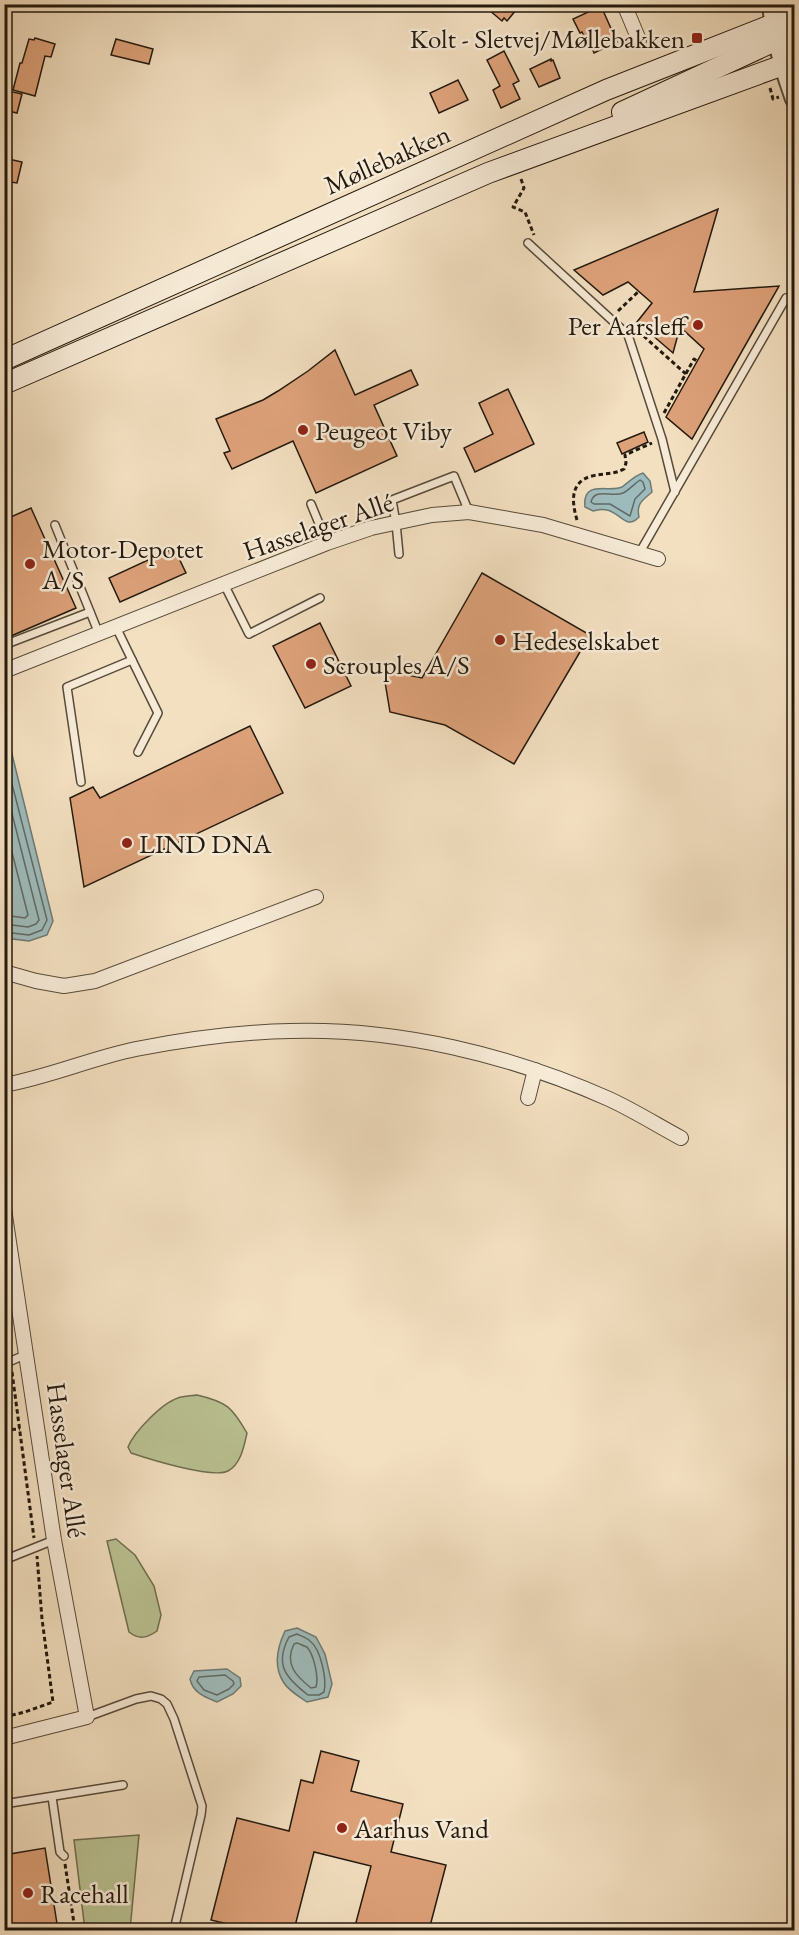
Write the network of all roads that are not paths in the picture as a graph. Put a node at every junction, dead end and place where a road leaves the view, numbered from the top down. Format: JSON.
{"nodes":[{"id":1,"x":624,"y":4,"type":"edge"},
{"id":2,"x":788,"y":31,"type":"edge"},
{"id":3,"x":639,"y":40,"type":"dead end"},
{"id":4,"x":795,"y":99,"type":"edge"},
{"id":5,"x":528,"y":243,"type":"dead end"},
{"id":6,"x":786,"y":298,"type":"dead end"},
{"id":7,"x":4,"y":360,"type":"edge"},
{"id":8,"x":4,"y":384,"type":"edge"},
{"id":9,"x":675,"y":492,"type":"junction"},
{"id":10,"x":311,"y":504,"type":"dead end"},
{"id":11,"x":469,"y":512,"type":"junction"},
{"id":12,"x":396,"y":523,"type":"junction"},
{"id":13,"x":55,"y":525,"type":"dead end"},
{"id":14,"x":327,"y":543,"type":"junction"},
{"id":15,"x":640,"y":552,"type":"junction"},
{"id":16,"x":399,"y":554,"type":"dead end"},
{"id":17,"x":658,"y":559,"type":"dead end"},
{"id":18,"x":224,"y":584,"type":"junction"},
{"id":19,"x":320,"y":598,"type":"dead end"},
{"id":20,"x":90,"y":612,"type":"junction"},
{"id":21,"x":116,"y":627,"type":"junction"},
{"id":22,"x":99,"y":634,"type":"junction"},
{"id":23,"x":4,"y":645,"type":"edge"},
{"id":24,"x":132,"y":660,"type":"junction"},
{"id":25,"x":4,"y":671,"type":"edge"},
{"id":26,"x":138,"y":752,"type":"dead end"},
{"id":27,"x":81,"y":782,"type":"dead end"},
{"id":28,"x":316,"y":897,"type":"dead end"},
{"id":29,"x":4,"y":972,"type":"edge"},
{"id":30,"x":535,"y":1070,"type":"junction"},
{"id":31,"x":4,"y":1085,"type":"edge"},
{"id":32,"x":528,"y":1098,"type":"dead end"},
{"id":33,"x":681,"y":1138,"type":"dead end"},
{"id":34,"x":4,"y":1209,"type":"edge"},
{"id":35,"x":27,"y":1354,"type":"junction"},
{"id":36,"x":8,"y":1362,"type":"edge"},
{"id":37,"x":54,"y":1540,"type":"junction"},
{"id":38,"x":4,"y":1560,"type":"edge"},
{"id":39,"x":87,"y":1717,"type":"junction"},
{"id":40,"x":4,"y":1738,"type":"edge"},
{"id":41,"x":123,"y":1785,"type":"dead end"},
{"id":42,"x":52,"y":1797,"type":"junction"},
{"id":43,"x":4,"y":1804,"type":"edge"},
{"id":44,"x":64,"y":1856,"type":"road end"},
{"id":45,"x":174,"y":1930,"type":"edge"}],
"edges":[{"from":1,"to":3,"type":"street"},
{"from":2,"to":4,"type":"street"},
{"from":2,"to":7,"type":"main road","name":"Møllebakken"},
{"from":2,"to":8,"type":"main road","name":"Møllebakken"},
{"from":5,"to":9,"type":"lane"},
{"from":6,"to":9,"type":"lane"},
{"from":9,"to":15,"type":"lane"},
{"from":10,"to":14,"type":"lane"},
{"from":11,"to":12,"type":"street","name":"Hasselager Allé"},
{"from":11,"to":12,"type":"lane"},
{"from":11,"to":15,"type":"street","name":"Hasselager Allé"},
{"from":12,"to":14,"type":"street","name":"Hasselager Allé"},
{"from":12,"to":16,"type":"lane"},
{"from":13,"to":20,"type":"lane"},
{"from":14,"to":18,"type":"street","name":"Hasselager Allé"},
{"from":15,"to":17,"type":"street","name":"Hasselager Allé"},
{"from":18,"to":19,"type":"lane"},
{"from":18,"to":21,"type":"street","name":"Hasselager Allé"},
{"from":20,"to":22,"type":"lane"},
{"from":20,"to":23,"type":"lane"},
{"from":21,"to":22,"type":"street","name":"Hasselager Allé"},
{"from":21,"to":24,"type":"lane"},
{"from":22,"to":25,"type":"street","name":"Hasselager Allé"},
{"from":24,"to":26,"type":"lane"},
{"from":24,"to":27,"type":"lane"},
{"from":28,"to":29,"type":"street"},
{"from":30,"to":31,"type":"street"},
{"from":30,"to":32,"type":"street"},
{"from":30,"to":33,"type":"street"},
{"from":34,"to":35,"type":"street","name":"Hasselager Allé"},
{"from":35,"to":36,"type":"lane"},
{"from":35,"to":37,"type":"street","name":"Hasselager Allé"},
{"from":37,"to":38,"type":"lane"},
{"from":37,"to":39,"type":"street","name":"Hasselager Allé"},
{"from":39,"to":40,"type":"street"},
{"from":39,"to":45,"type":"lane"},
{"from":41,"to":42,"type":"lane"},
{"from":42,"to":43,"type":"lane"},
{"from":42,"to":44,"type":"lane"}]}
